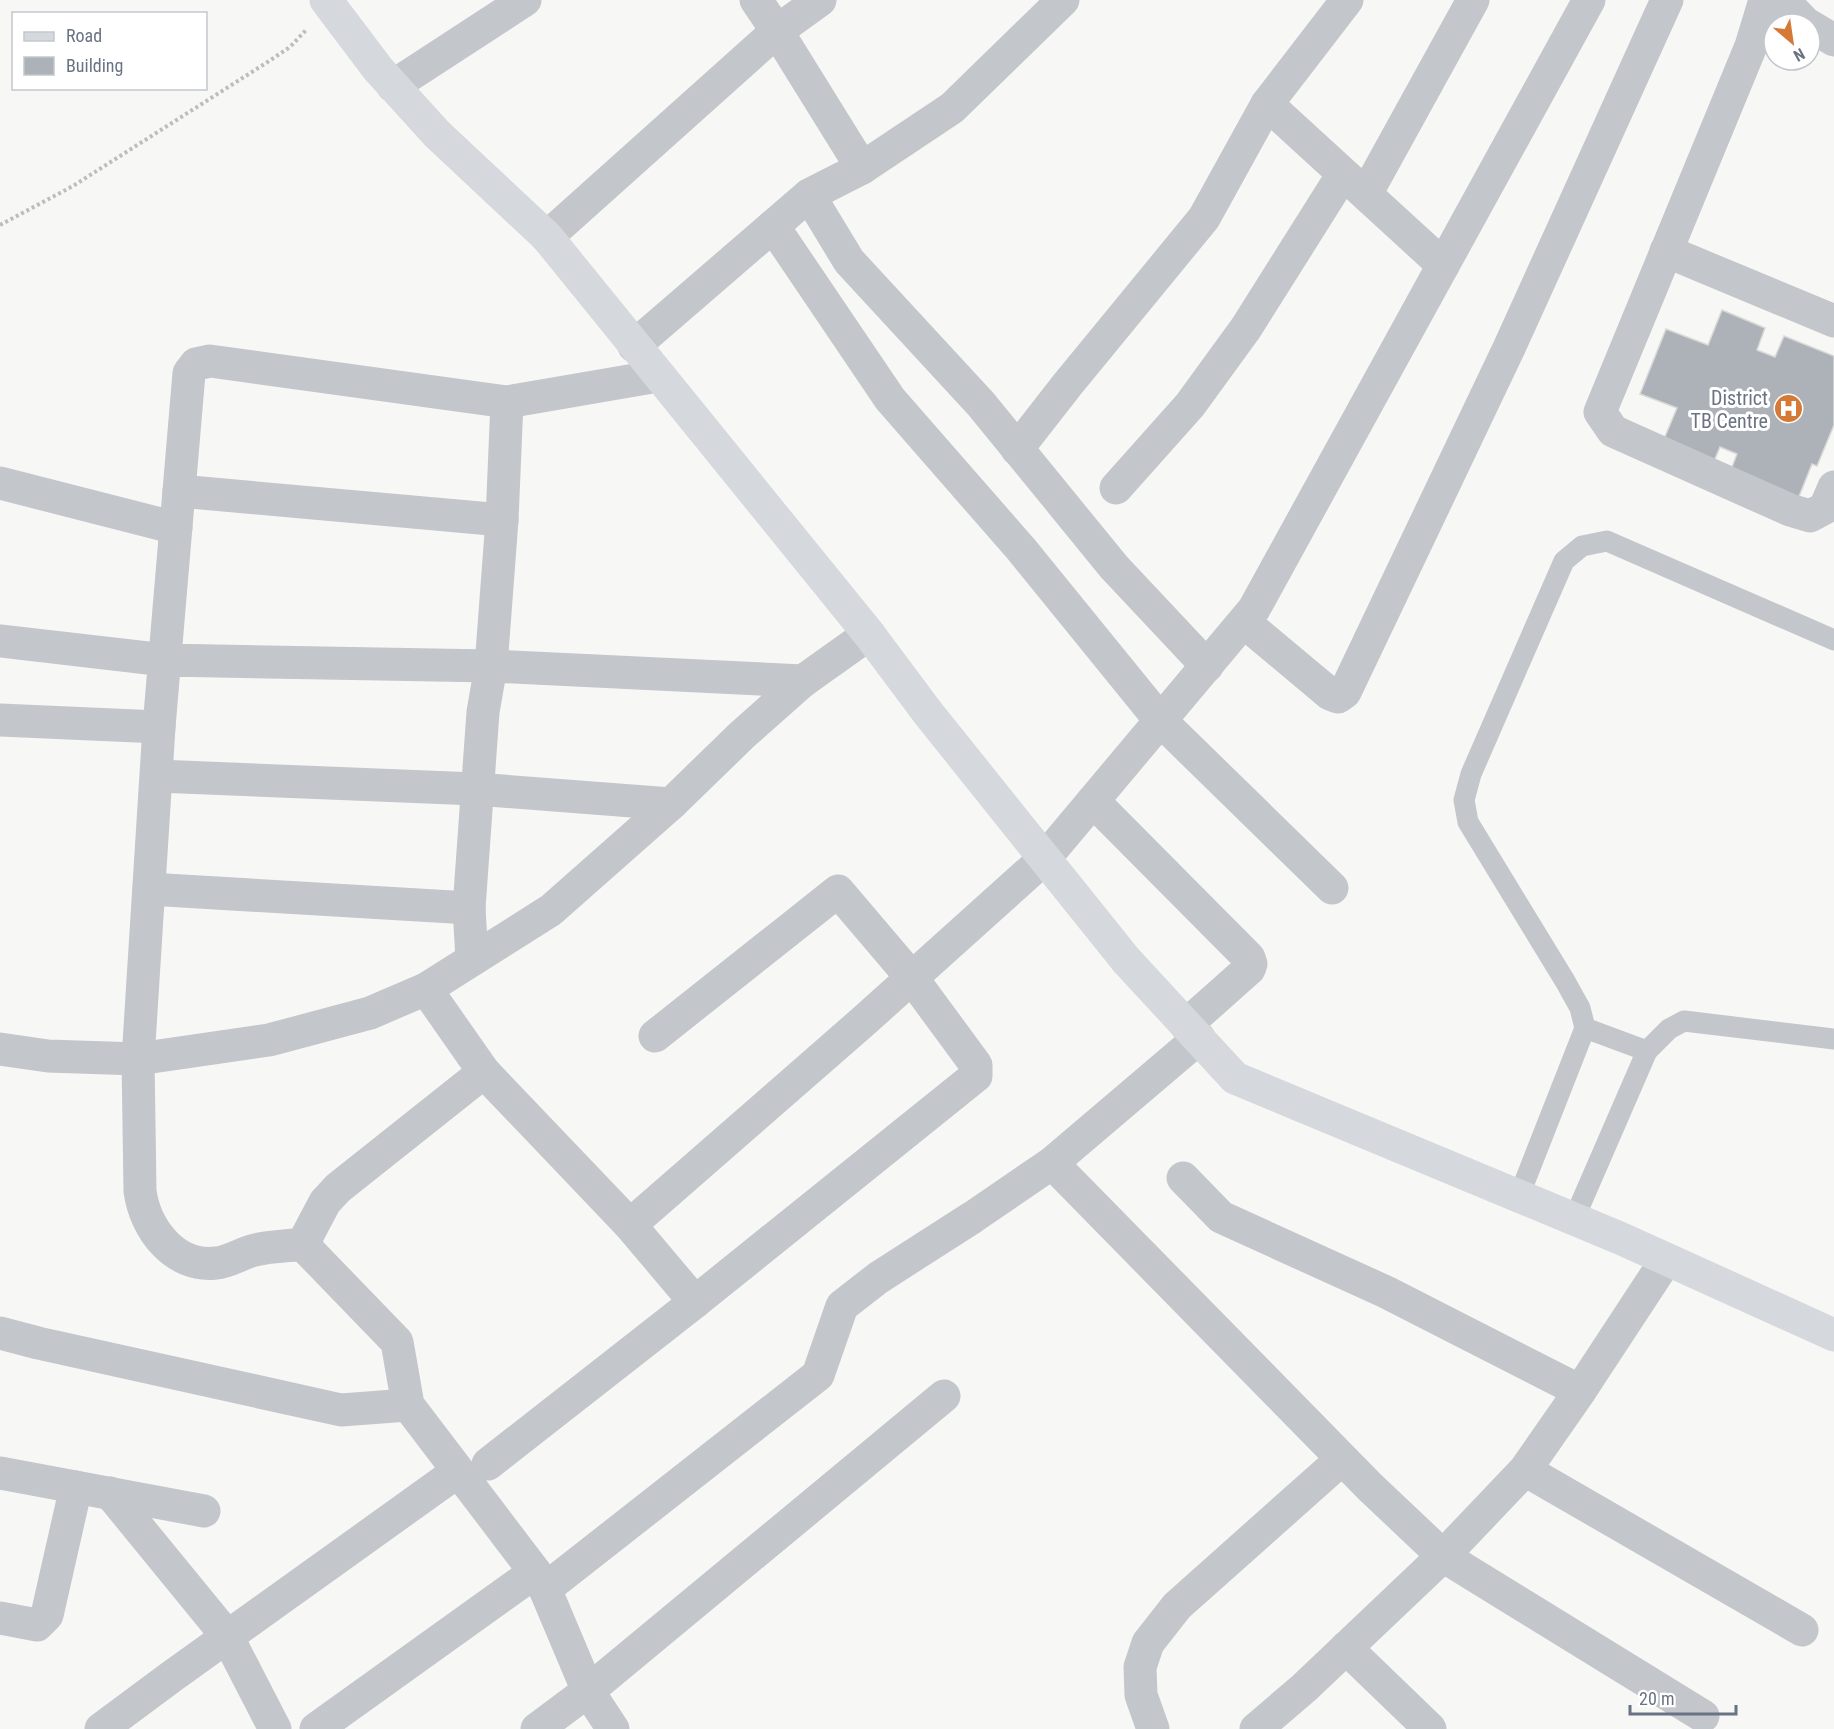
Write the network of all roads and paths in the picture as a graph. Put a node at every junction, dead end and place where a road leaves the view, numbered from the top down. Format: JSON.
{"nodes":[{"id":1,"x":525,"y":0,"type":"edge"},
{"id":2,"x":756,"y":0,"type":"edge"},
{"id":3,"x":820,"y":0,"type":"edge"},
{"id":4,"x":1063,"y":0,"type":"edge"},
{"id":5,"x":1347,"y":0,"type":"edge"},
{"id":6,"x":1473,"y":0,"type":"edge"},
{"id":7,"x":1589,"y":0,"type":"edge"},
{"id":8,"x":1667,"y":0,"type":"edge"},
{"id":9,"x":1765,"y":0,"type":"edge"},
{"id":10,"x":1783,"y":0,"type":"edge"},
{"id":11,"x":318,"y":12,"type":"edge"},
{"id":12,"x":1794,"y":12,"type":"edge"},
{"id":13,"x":777,"y":31,"type":"junction"},
{"id":14,"x":377,"y":66,"type":"junction"},
{"id":15,"x":1267,"y":104,"type":"junction"},
{"id":16,"x":862,"y":168,"type":"junction"},
{"id":17,"x":1355,"y":184,"type":"junction"},
{"id":18,"x":809,"y":195,"type":"junction"},
{"id":19,"x":0,"y":225,"type":"edge"},
{"id":20,"x":772,"y":226,"type":"junction"},
{"id":21,"x":547,"y":237,"type":"junction"},
{"id":22,"x":1666,"y":251,"type":"junction"},
{"id":23,"x":1443,"y":265,"type":"junction"},
{"id":24,"x":1834,"y":321,"type":"edge"},
{"id":25,"x":634,"y":346,"type":"junction"},
{"id":26,"x":658,"y":376,"type":"junction"},
{"id":27,"x":507,"y":402,"type":"junction"},
{"id":28,"x":1017,"y":449,"type":"junction"},
{"id":29,"x":0,"y":483,"type":"edge"},
{"id":30,"x":1834,"y":487,"type":"edge"},
{"id":31,"x":1116,"y":488,"type":"dead end"},
{"id":32,"x":179,"y":491,"type":"junction"},
{"id":33,"x":502,"y":520,"type":"junction"},
{"id":34,"x":176,"y":528,"type":"junction"},
{"id":35,"x":1244,"y":622,"type":"junction"},
{"id":36,"x":869,"y":634,"type":"junction"},
{"id":37,"x":0,"y":640,"type":"edge"},
{"id":38,"x":1834,"y":640,"type":"edge"},
{"id":39,"x":165,"y":660,"type":"junction"},
{"id":40,"x":490,"y":666,"type":"junction"},
{"id":41,"x":1207,"y":666,"type":"junction"},
{"id":42,"x":803,"y":681,"type":"junction"},
{"id":43,"x":0,"y":720,"type":"edge"},
{"id":44,"x":1160,"y":720,"type":"junction"},
{"id":45,"x":159,"y":727,"type":"junction"},
{"id":46,"x":157,"y":776,"type":"junction"},
{"id":47,"x":476,"y":789,"type":"junction"},
{"id":48,"x":1093,"y":801,"type":"junction"},
{"id":49,"x":671,"y":804,"type":"junction"},
{"id":50,"x":1045,"y":858,"type":"junction"},
{"id":51,"x":1332,"y":888,"type":"dead end"},
{"id":52,"x":148,"y":889,"type":"junction"},
{"id":53,"x":469,"y":908,"type":"junction"},
{"id":54,"x":472,"y":959,"type":"junction"},
{"id":55,"x":912,"y":978,"type":"junction"},
{"id":56,"x":426,"y":989,"type":"junction"},
{"id":57,"x":1585,"y":1028,"type":"junction"},
{"id":58,"x":1193,"y":1031,"type":"junction"},
{"id":59,"x":656,"y":1036,"type":"dead end"},
{"id":60,"x":1834,"y":1039,"type":"edge"},
{"id":61,"x":0,"y":1049,"type":"edge"},
{"id":62,"x":1647,"y":1051,"type":"junction"},
{"id":63,"x":138,"y":1059,"type":"junction"},
{"id":64,"x":484,"y":1072,"type":"junction"},
{"id":65,"x":1052,"y":1162,"type":"junction"},
{"id":66,"x":1183,"y":1178,"type":"dead end"},
{"id":67,"x":1519,"y":1196,"type":"junction"},
{"id":68,"x":1574,"y":1219,"type":"junction"},
{"id":69,"x":630,"y":1225,"type":"junction"},
{"id":70,"x":306,"y":1244,"type":"junction"},
{"id":71,"x":1666,"y":1260,"type":"junction"},
{"id":72,"x":695,"y":1302,"type":"junction"},
{"id":73,"x":0,"y":1333,"type":"edge"},
{"id":74,"x":1834,"y":1335,"type":"edge"},
{"id":75,"x":1580,"y":1391,"type":"junction"},
{"id":76,"x":944,"y":1396,"type":"dead end"},
{"id":77,"x":408,"y":1405,"type":"junction"},
{"id":78,"x":1342,"y":1459,"type":"junction"},
{"id":79,"x":489,"y":1464,"type":"dead end"},
{"id":80,"x":1524,"y":1470,"type":"junction"},
{"id":81,"x":457,"y":1472,"type":"junction"},
{"id":82,"x":0,"y":1473,"type":"edge"},
{"id":83,"x":76,"y":1487,"type":"junction"},
{"id":84,"x":110,"y":1493,"type":"junction"},
{"id":85,"x":204,"y":1511,"type":"dead end"},
{"id":86,"x":1443,"y":1556,"type":"junction"},
{"id":87,"x":540,"y":1580,"type":"junction"},
{"id":88,"x":0,"y":1618,"type":"edge"},
{"id":89,"x":1802,"y":1630,"type":"dead end"},
{"id":90,"x":227,"y":1636,"type":"junction"},
{"id":91,"x":1346,"y":1648,"type":"junction"},
{"id":92,"x":588,"y":1691,"type":"junction"},
{"id":93,"x":1703,"y":1716,"type":"dead end"},
{"id":94,"x":101,"y":1729,"type":"edge"},
{"id":95,"x":275,"y":1729,"type":"edge"},
{"id":96,"x":316,"y":1729,"type":"edge"},
{"id":97,"x":537,"y":1729,"type":"edge"},
{"id":98,"x":613,"y":1729,"type":"edge"},
{"id":99,"x":1153,"y":1729,"type":"edge"},
{"id":100,"x":1256,"y":1729,"type":"edge"},
{"id":101,"x":1430,"y":1729,"type":"edge"}],
"edges":[{"from":1,"to":14,"type":"street"},
{"from":2,"to":13,"type":"street"},
{"from":3,"to":13,"type":"street"},
{"from":4,"to":16,"type":"street"},
{"from":5,"to":15,"type":"street"},
{"from":6,"to":17,"type":"street"},
{"from":7,"to":23,"type":"street"},
{"from":8,"to":35,"type":"street"},
{"from":9,"to":22,"type":"street"},
{"from":10,"to":12,"type":"street"},
{"from":11,"to":14,"type":"street"},
{"from":11,"to":19,"type":"path"},
{"from":13,"to":16,"type":"street"},
{"from":13,"to":21,"type":"street"},
{"from":14,"to":21,"type":"street"},
{"from":15,"to":17,"type":"street"},
{"from":15,"to":28,"type":"street"},
{"from":16,"to":18,"type":"street"},
{"from":17,"to":23,"type":"street"},
{"from":17,"to":31,"type":"street"},
{"from":18,"to":20,"type":"street"},
{"from":18,"to":28,"type":"street"},
{"from":20,"to":25,"type":"street"},
{"from":20,"to":44,"type":"street"},
{"from":21,"to":25,"type":"street"},
{"from":22,"to":24,"type":"street"},
{"from":22,"to":30,"type":"street"},
{"from":23,"to":35,"type":"street"},
{"from":25,"to":26,"type":"street"},
{"from":26,"to":27,"type":"street"},
{"from":26,"to":36,"type":"street"},
{"from":27,"to":32,"type":"street"},
{"from":27,"to":33,"type":"street"},
{"from":28,"to":41,"type":"street"},
{"from":29,"to":34,"type":"street"},
{"from":32,"to":33,"type":"street"},
{"from":32,"to":34,"type":"street"},
{"from":33,"to":40,"type":"street"},
{"from":34,"to":39,"type":"street"},
{"from":35,"to":41,"type":"street"},
{"from":36,"to":42,"type":"street"},
{"from":36,"to":50,"type":"street"},
{"from":37,"to":39,"type":"street"},
{"from":38,"to":57,"type":"lane"},
{"from":39,"to":40,"type":"street"},
{"from":39,"to":45,"type":"street"},
{"from":40,"to":42,"type":"street"},
{"from":40,"to":47,"type":"street"},
{"from":41,"to":44,"type":"street"},
{"from":42,"to":49,"type":"street"},
{"from":43,"to":45,"type":"street"},
{"from":44,"to":48,"type":"street"},
{"from":44,"to":51,"type":"street"},
{"from":45,"to":46,"type":"street"},
{"from":46,"to":47,"type":"street"},
{"from":46,"to":52,"type":"street"},
{"from":47,"to":49,"type":"street"},
{"from":47,"to":53,"type":"street"},
{"from":48,"to":50,"type":"street"},
{"from":48,"to":58,"type":"street"},
{"from":49,"to":54,"type":"street"},
{"from":50,"to":55,"type":"street"},
{"from":50,"to":58,"type":"street"},
{"from":52,"to":53,"type":"street"},
{"from":52,"to":63,"type":"street"},
{"from":53,"to":54,"type":"street"},
{"from":54,"to":56,"type":"street"},
{"from":55,"to":59,"type":"street"},
{"from":55,"to":69,"type":"street"},
{"from":55,"to":72,"type":"street"},
{"from":56,"to":63,"type":"street"},
{"from":56,"to":64,"type":"street"},
{"from":57,"to":62,"type":"lane"},
{"from":57,"to":67,"type":"lane"},
{"from":58,"to":65,"type":"street"},
{"from":58,"to":67,"type":"street"},
{"from":60,"to":62,"type":"lane"},
{"from":61,"to":63,"type":"street"},
{"from":62,"to":68,"type":"lane"},
{"from":63,"to":70,"type":"street"},
{"from":64,"to":69,"type":"street"},
{"from":64,"to":70,"type":"street"},
{"from":65,"to":78,"type":"street"},
{"from":65,"to":87,"type":"street"},
{"from":66,"to":75,"type":"street"},
{"from":67,"to":68,"type":"street"},
{"from":68,"to":71,"type":"street"},
{"from":69,"to":72,"type":"street"},
{"from":70,"to":77,"type":"street"},
{"from":71,"to":74,"type":"street"},
{"from":71,"to":75,"type":"street"},
{"from":72,"to":79,"type":"street"},
{"from":73,"to":77,"type":"street"},
{"from":75,"to":80,"type":"street"},
{"from":76,"to":92,"type":"street"},
{"from":77,"to":81,"type":"street"},
{"from":78,"to":86,"type":"street"},
{"from":78,"to":99,"type":"street"},
{"from":80,"to":86,"type":"street"},
{"from":80,"to":89,"type":"street"},
{"from":81,"to":87,"type":"street"},
{"from":81,"to":90,"type":"street"},
{"from":82,"to":83,"type":"street"},
{"from":83,"to":84,"type":"street"},
{"from":83,"to":88,"type":"street"},
{"from":84,"to":85,"type":"street"},
{"from":84,"to":90,"type":"street"},
{"from":86,"to":91,"type":"street"},
{"from":86,"to":93,"type":"street"},
{"from":87,"to":92,"type":"street"},
{"from":87,"to":96,"type":"street"},
{"from":90,"to":94,"type":"street"},
{"from":90,"to":95,"type":"street"},
{"from":91,"to":100,"type":"street"},
{"from":91,"to":101,"type":"street"},
{"from":92,"to":97,"type":"street"},
{"from":92,"to":98,"type":"street"}]}
